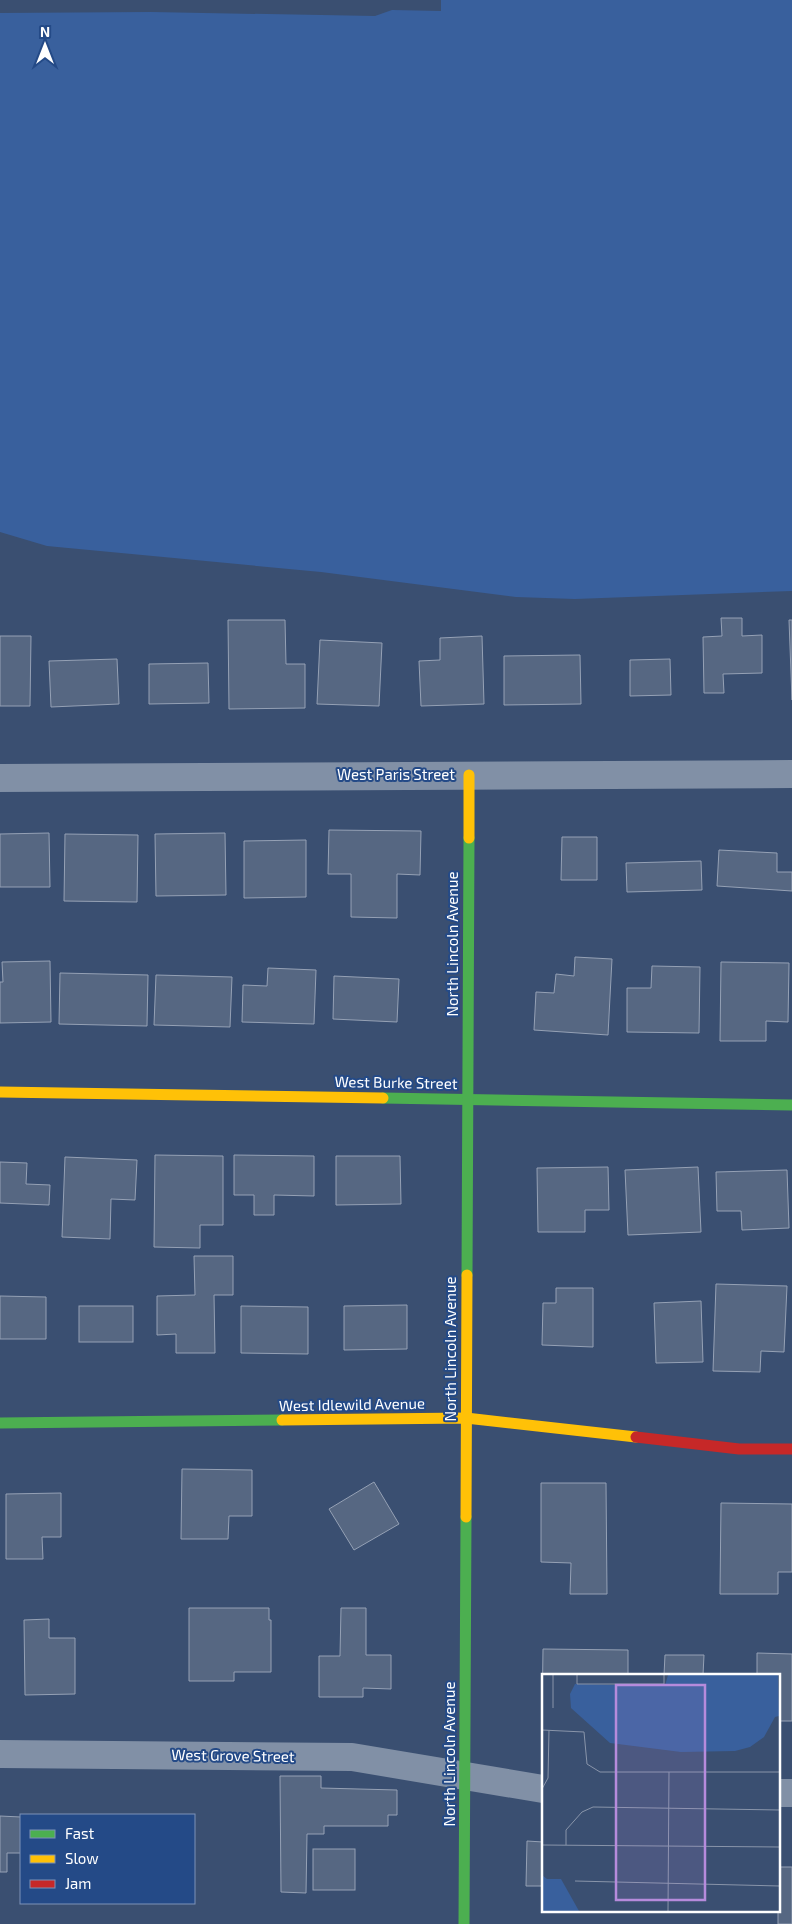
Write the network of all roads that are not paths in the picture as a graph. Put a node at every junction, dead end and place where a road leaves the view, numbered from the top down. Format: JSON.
{"nodes":[{"id":1,"x":792,"y":774,"type":"edge"},
{"id":2,"x":469,"y":775,"type":"junction"},
{"id":3,"x":0,"y":778,"type":"edge"},
{"id":4,"x":0,"y":1092,"type":"edge"},
{"id":5,"x":467,"y":1100,"type":"junction"},
{"id":6,"x":792,"y":1104,"type":"edge"},
{"id":7,"x":466,"y":1418,"type":"junction"},
{"id":8,"x":0,"y":1423,"type":"edge"},
{"id":9,"x":792,"y":1449,"type":"edge"},
{"id":10,"x":0,"y":1754,"type":"edge"},
{"id":11,"x":465,"y":1775,"type":"junction"},
{"id":12,"x":542,"y":1789,"type":"edge"},
{"id":13,"x":464,"y":1924,"type":"edge"}],
"edges":[{"from":1,"to":2,"type":"street","name":"West Paris Street"},
{"from":2,"to":3,"type":"street","name":"West Paris Street"},
{"from":2,"to":5,"type":"street","name":"North Lincoln Avenue"},
{"from":4,"to":5,"type":"street","name":"West Burke Street"},
{"from":5,"to":6,"type":"street","name":"West Burke Street"},
{"from":5,"to":7,"type":"street","name":"North Lincoln Avenue"},
{"from":7,"to":8,"type":"street","name":"West Idlewild Avenue"},
{"from":7,"to":9,"type":"street","name":"West Idlewild Avenue"},
{"from":7,"to":11,"type":"street","name":"North Lincoln Avenue"},
{"from":10,"to":11,"type":"street","name":"West Grove Street"},
{"from":11,"to":12,"type":"street","name":"West Grove Street"},
{"from":11,"to":13,"type":"street","name":"North Lincoln Avenue"}]}
